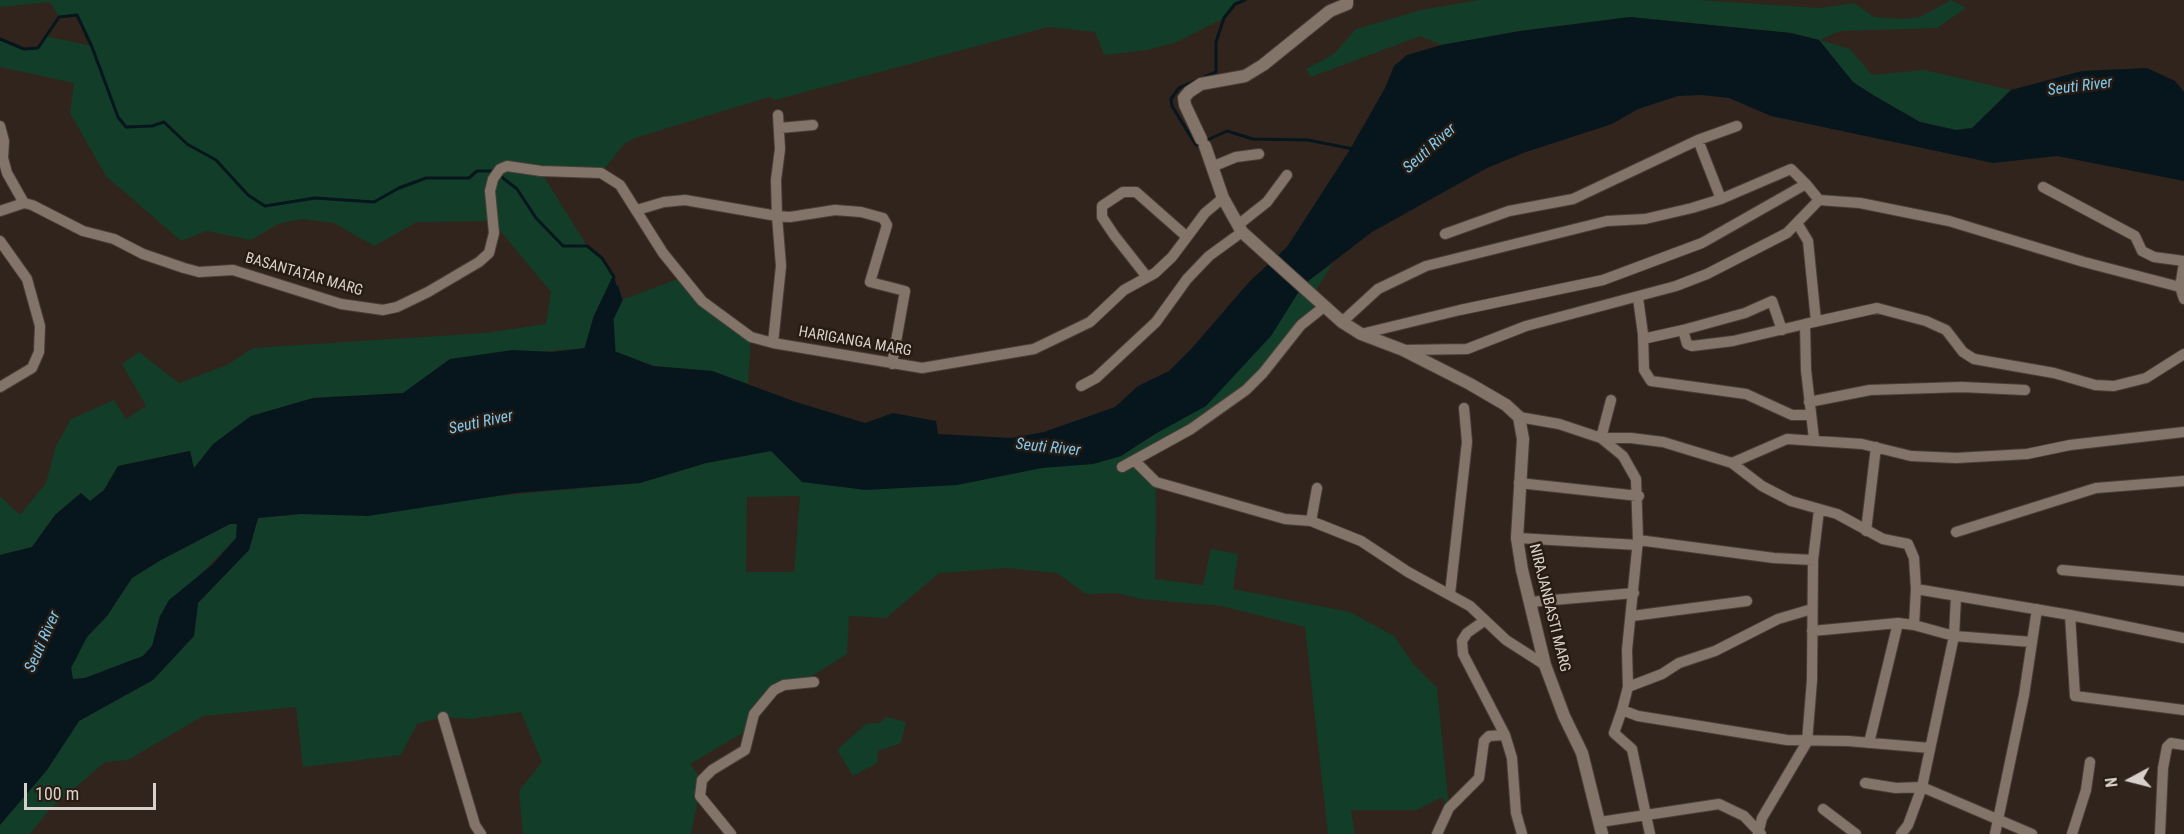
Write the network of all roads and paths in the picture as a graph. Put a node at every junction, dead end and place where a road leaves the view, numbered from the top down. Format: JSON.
{"nodes":[{"id":1,"x":1349,"y":1,"type":"edge"},
{"id":2,"x":778,"y":115,"type":"dead end"},
{"id":3,"x":813,"y":125,"type":"dead end"},
{"id":4,"x":0,"y":126,"type":"edge"},
{"id":5,"x":1737,"y":126,"type":"dead end"},
{"id":6,"x":780,"y":128,"type":"junction"},
{"id":7,"x":1698,"y":140,"type":"junction"},
{"id":8,"x":1259,"y":154,"type":"dead end"},
{"id":9,"x":1214,"y":166,"type":"junction"},
{"id":10,"x":1287,"y":175,"type":"dead end"},
{"id":11,"x":493,"y":179,"type":"joint"},
{"id":12,"x":1806,"y":184,"type":"junction"},
{"id":13,"x":2043,"y":187,"type":"dead end"},
{"id":14,"x":1223,"y":198,"type":"junction"},
{"id":15,"x":1721,"y":199,"type":"junction"},
{"id":16,"x":1819,"y":201,"type":"junction"},
{"id":17,"x":24,"y":203,"type":"junction"},
{"id":18,"x":637,"y":210,"type":"junction"},
{"id":19,"x":0,"y":211,"type":"edge"},
{"id":20,"x":777,"y":216,"type":"junction"},
{"id":21,"x":1797,"y":224,"type":"junction"},
{"id":22,"x":1243,"y":233,"type":"junction"},
{"id":23,"x":1445,"y":234,"type":"dead end"},
{"id":24,"x":1187,"y":237,"type":"junction"},
{"id":25,"x":0,"y":241,"type":"edge"},
{"id":26,"x":2184,"y":264,"type":"edge"},
{"id":27,"x":1147,"y":277,"type":"junction"},
{"id":28,"x":2180,"y":286,"type":"junction"},
{"id":29,"x":1638,"y":298,"type":"junction"},
{"id":30,"x":2184,"y":298,"type":"edge"},
{"id":31,"x":1325,"y":306,"type":"junction"},
{"id":32,"x":1342,"y":322,"type":"junction"},
{"id":33,"x":1811,"y":322,"type":"junction"},
{"id":34,"x":1683,"y":330,"type":"junction"},
{"id":35,"x":1782,"y":330,"type":"junction"},
{"id":36,"x":1361,"y":334,"type":"junction"},
{"id":37,"x":1643,"y":339,"type":"junction"},
{"id":38,"x":773,"y":343,"type":"junction"},
{"id":39,"x":1403,"y":350,"type":"junction"},
{"id":40,"x":2184,"y":354,"type":"edge"},
{"id":41,"x":892,"y":364,"type":"junction"},
{"id":42,"x":1081,"y":386,"type":"dead end"},
{"id":43,"x":0,"y":387,"type":"edge"},
{"id":44,"x":2025,"y":390,"type":"dead end"},
{"id":45,"x":1611,"y":400,"type":"dead end"},
{"id":46,"x":1809,"y":402,"type":"junction"},
{"id":47,"x":1464,"y":408,"type":"dead end"},
{"id":48,"x":1811,"y":415,"type":"junction"},
{"id":49,"x":1519,"y":417,"type":"junction"},
{"id":50,"x":2184,"y":432,"type":"edge"},
{"id":51,"x":1601,"y":438,"type":"junction"},
{"id":52,"x":1815,"y":439,"type":"junction"},
{"id":53,"x":1876,"y":447,"type":"junction"},
{"id":54,"x":1136,"y":461,"type":"junction"},
{"id":55,"x":1732,"y":463,"type":"junction"},
{"id":56,"x":1122,"y":467,"type":"dead end"},
{"id":57,"x":2184,"y":481,"type":"edge"},
{"id":58,"x":1519,"y":483,"type":"junction"},
{"id":59,"x":1317,"y":489,"type":"dead end"},
{"id":60,"x":1639,"y":496,"type":"junction"},
{"id":61,"x":1818,"y":510,"type":"junction"},
{"id":62,"x":1311,"y":521,"type":"junction"},
{"id":63,"x":1866,"y":531,"type":"junction"},
{"id":64,"x":1956,"y":532,"type":"dead end"},
{"id":65,"x":1517,"y":538,"type":"junction"},
{"id":66,"x":1638,"y":543,"type":"junction"},
{"id":67,"x":1813,"y":560,"type":"junction"},
{"id":68,"x":2062,"y":570,"type":"dead end"},
{"id":69,"x":2184,"y":581,"type":"edge"},
{"id":70,"x":1916,"y":589,"type":"junction"},
{"id":71,"x":1634,"y":593,"type":"junction"},
{"id":72,"x":1450,"y":594,"type":"junction"},
{"id":73,"x":1956,"y":597,"type":"junction"},
{"id":74,"x":1530,"y":602,"type":"junction"},
{"id":75,"x":1747,"y":602,"type":"dead end"},
{"id":76,"x":1812,"y":609,"type":"junction"},
{"id":77,"x":2037,"y":609,"type":"junction"},
{"id":78,"x":2070,"y":615,"type":"junction"},
{"id":79,"x":1632,"y":616,"type":"junction"},
{"id":80,"x":1484,"y":621,"type":"junction"},
{"id":81,"x":1898,"y":623,"type":"junction"},
{"id":82,"x":1914,"y":625,"type":"junction"},
{"id":83,"x":1812,"y":631,"type":"junction"},
{"id":84,"x":1954,"y":636,"type":"junction"},
{"id":85,"x":2184,"y":638,"type":"edge"},
{"id":86,"x":2032,"y":642,"type":"junction"},
{"id":87,"x":1545,"y":665,"type":"junction"},
{"id":88,"x":814,"y":682,"type":"dead end"},
{"id":89,"x":1628,"y":687,"type":"junction"},
{"id":90,"x":1622,"y":710,"type":"junction"},
{"id":91,"x":2184,"y":710,"type":"edge"},
{"id":92,"x":443,"y":717,"type":"dead end"},
{"id":93,"x":1505,"y":735,"type":"junction"},
{"id":94,"x":1807,"y":742,"type":"junction"},
{"id":95,"x":1869,"y":743,"type":"junction"},
{"id":96,"x":2184,"y":744,"type":"edge"},
{"id":97,"x":1930,"y":748,"type":"junction"},
{"id":98,"x":2090,"y":762,"type":"dead end"},
{"id":99,"x":1865,"y":783,"type":"dead end"},
{"id":100,"x":1922,"y":787,"type":"junction"},
{"id":101,"x":1823,"y":809,"type":"dead end"},
{"id":102,"x":1647,"y":816,"type":"junction"},
{"id":103,"x":1999,"y":819,"type":"junction"},
{"id":104,"x":1601,"y":828,"type":"edge"},
{"id":105,"x":1760,"y":833,"type":"edge"},
{"id":106,"x":481,"y":834,"type":"edge"},
{"id":107,"x":731,"y":834,"type":"edge"},
{"id":108,"x":1437,"y":834,"type":"edge"},
{"id":109,"x":1522,"y":834,"type":"edge"},
{"id":110,"x":1650,"y":834,"type":"edge"},
{"id":111,"x":1856,"y":834,"type":"edge"},
{"id":112,"x":1901,"y":834,"type":"edge"},
{"id":113,"x":1995,"y":834,"type":"edge"},
{"id":114,"x":2032,"y":834,"type":"edge"},
{"id":115,"x":2072,"y":834,"type":"edge"},
{"id":116,"x":2160,"y":834,"type":"edge"}],
"edges":[{"from":1,"to":9,"type":"street"},
{"from":2,"to":6,"type":"street"},
{"from":3,"to":6,"type":"street"},
{"from":4,"to":17,"type":"street"},
{"from":5,"to":7,"type":"street"},
{"from":6,"to":20,"type":"street"},
{"from":7,"to":15,"type":"street"},
{"from":7,"to":23,"type":"street"},
{"from":8,"to":9,"type":"street"},
{"from":9,"to":14,"type":"street"},
{"from":10,"to":22,"type":"street"},
{"from":11,"to":17,"type":"street","name":"BASANTATAR MARG"},
{"from":11,"to":18,"type":"street","name":"HARIGANGA MARG"},
{"from":12,"to":15,"type":"street"},
{"from":12,"to":16,"type":"street"},
{"from":12,"to":36,"type":"street"},
{"from":13,"to":26,"type":"street"},
{"from":14,"to":22,"type":"street"},
{"from":14,"to":24,"type":"street","name":"HARIGANGA MARG"},
{"from":15,"to":32,"type":"street"},
{"from":16,"to":21,"type":"street"},
{"from":16,"to":28,"type":"street"},
{"from":17,"to":19,"type":"street"},
{"from":18,"to":20,"type":"street"},
{"from":18,"to":38,"type":"street","name":"HARIGANGA MARG"},
{"from":20,"to":38,"type":"street"},
{"from":20,"to":41,"type":"street"},
{"from":21,"to":29,"type":"street"},
{"from":21,"to":33,"type":"street"},
{"from":22,"to":31,"type":"street"},
{"from":22,"to":42,"type":"street"},
{"from":24,"to":27,"type":"street","name":"HARIGANGA MARG"},
{"from":24,"to":27,"type":"street"},
{"from":25,"to":43,"type":"street"},
{"from":26,"to":28,"type":"street"},
{"from":27,"to":41,"type":"street","name":"HARIGANGA MARG"},
{"from":28,"to":30,"type":"street"},
{"from":29,"to":37,"type":"street"},
{"from":29,"to":39,"type":"street"},
{"from":31,"to":32,"type":"street"},
{"from":31,"to":54,"type":"street"},
{"from":32,"to":36,"type":"street"},
{"from":33,"to":35,"type":"street"},
{"from":33,"to":40,"type":"street"},
{"from":33,"to":46,"type":"street"},
{"from":34,"to":35,"type":"street"},
{"from":34,"to":35,"type":"street"},
{"from":34,"to":37,"type":"street"},
{"from":36,"to":39,"type":"street"},
{"from":37,"to":48,"type":"street"},
{"from":38,"to":41,"type":"street","name":"HARIGANGA MARG"},
{"from":39,"to":49,"type":"street"},
{"from":44,"to":46,"type":"street"},
{"from":45,"to":51,"type":"street"},
{"from":46,"to":48,"type":"street"},
{"from":47,"to":72,"type":"street"},
{"from":48,"to":52,"type":"street"},
{"from":49,"to":51,"type":"street"},
{"from":49,"to":58,"type":"street","name":"NIRAJANBASTI MARG"},
{"from":50,"to":53,"type":"street"},
{"from":51,"to":55,"type":"street"},
{"from":51,"to":60,"type":"street"},
{"from":52,"to":53,"type":"street"},
{"from":52,"to":55,"type":"street"},
{"from":53,"to":63,"type":"street"},
{"from":54,"to":56,"type":"street"},
{"from":54,"to":62,"type":"street"},
{"from":55,"to":61,"type":"street"},
{"from":57,"to":64,"type":"street"},
{"from":58,"to":60,"type":"street"},
{"from":58,"to":65,"type":"street","name":"NIRAJANBASTI MARG"},
{"from":59,"to":62,"type":"street"},
{"from":60,"to":66,"type":"street"},
{"from":61,"to":63,"type":"street"},
{"from":61,"to":67,"type":"street"},
{"from":62,"to":72,"type":"street"},
{"from":63,"to":70,"type":"street"},
{"from":65,"to":66,"type":"street"},
{"from":65,"to":74,"type":"street","name":"NIRAJANBASTI MARG"},
{"from":66,"to":67,"type":"street"},
{"from":66,"to":71,"type":"street"},
{"from":67,"to":76,"type":"street"},
{"from":68,"to":69,"type":"street"},
{"from":70,"to":73,"type":"street"},
{"from":70,"to":82,"type":"street"},
{"from":71,"to":74,"type":"street"},
{"from":71,"to":79,"type":"street"},
{"from":72,"to":80,"type":"street"},
{"from":73,"to":77,"type":"street"},
{"from":73,"to":84,"type":"street"},
{"from":74,"to":87,"type":"street","name":"NIRAJANBASTI MARG"},
{"from":75,"to":79,"type":"street"},
{"from":76,"to":83,"type":"street"},
{"from":76,"to":89,"type":"street"},
{"from":77,"to":78,"type":"street"},
{"from":77,"to":86,"type":"street"},
{"from":78,"to":85,"type":"street"},
{"from":78,"to":91,"type":"street"},
{"from":79,"to":89,"type":"street"},
{"from":80,"to":87,"type":"street"},
{"from":80,"to":93,"type":"street"},
{"from":81,"to":82,"type":"street"},
{"from":81,"to":83,"type":"street"},
{"from":81,"to":95,"type":"street"},
{"from":82,"to":84,"type":"street"},
{"from":83,"to":94,"type":"street"},
{"from":84,"to":86,"type":"street"},
{"from":84,"to":97,"type":"street"},
{"from":86,"to":103,"type":"street"},
{"from":87,"to":104,"type":"street","name":"NIRAJANBASTI MARG"},
{"from":88,"to":107,"type":"street"},
{"from":89,"to":90,"type":"street"},
{"from":90,"to":94,"type":"street"},
{"from":90,"to":102,"type":"street"},
{"from":92,"to":106,"type":"street"},
{"from":93,"to":108,"type":"street"},
{"from":93,"to":109,"type":"street"},
{"from":94,"to":95,"type":"street"},
{"from":94,"to":105,"type":"street"},
{"from":95,"to":97,"type":"street"},
{"from":96,"to":116,"type":"street"},
{"from":97,"to":100,"type":"street"},
{"from":98,"to":115,"type":"street"},
{"from":99,"to":100,"type":"street"},
{"from":100,"to":103,"type":"street"},
{"from":100,"to":112,"type":"street"},
{"from":101,"to":111,"type":"street"},
{"from":102,"to":104,"type":"street"},
{"from":102,"to":105,"type":"street"},
{"from":102,"to":110,"type":"street"},
{"from":103,"to":113,"type":"street"},
{"from":103,"to":114,"type":"street"}]}
